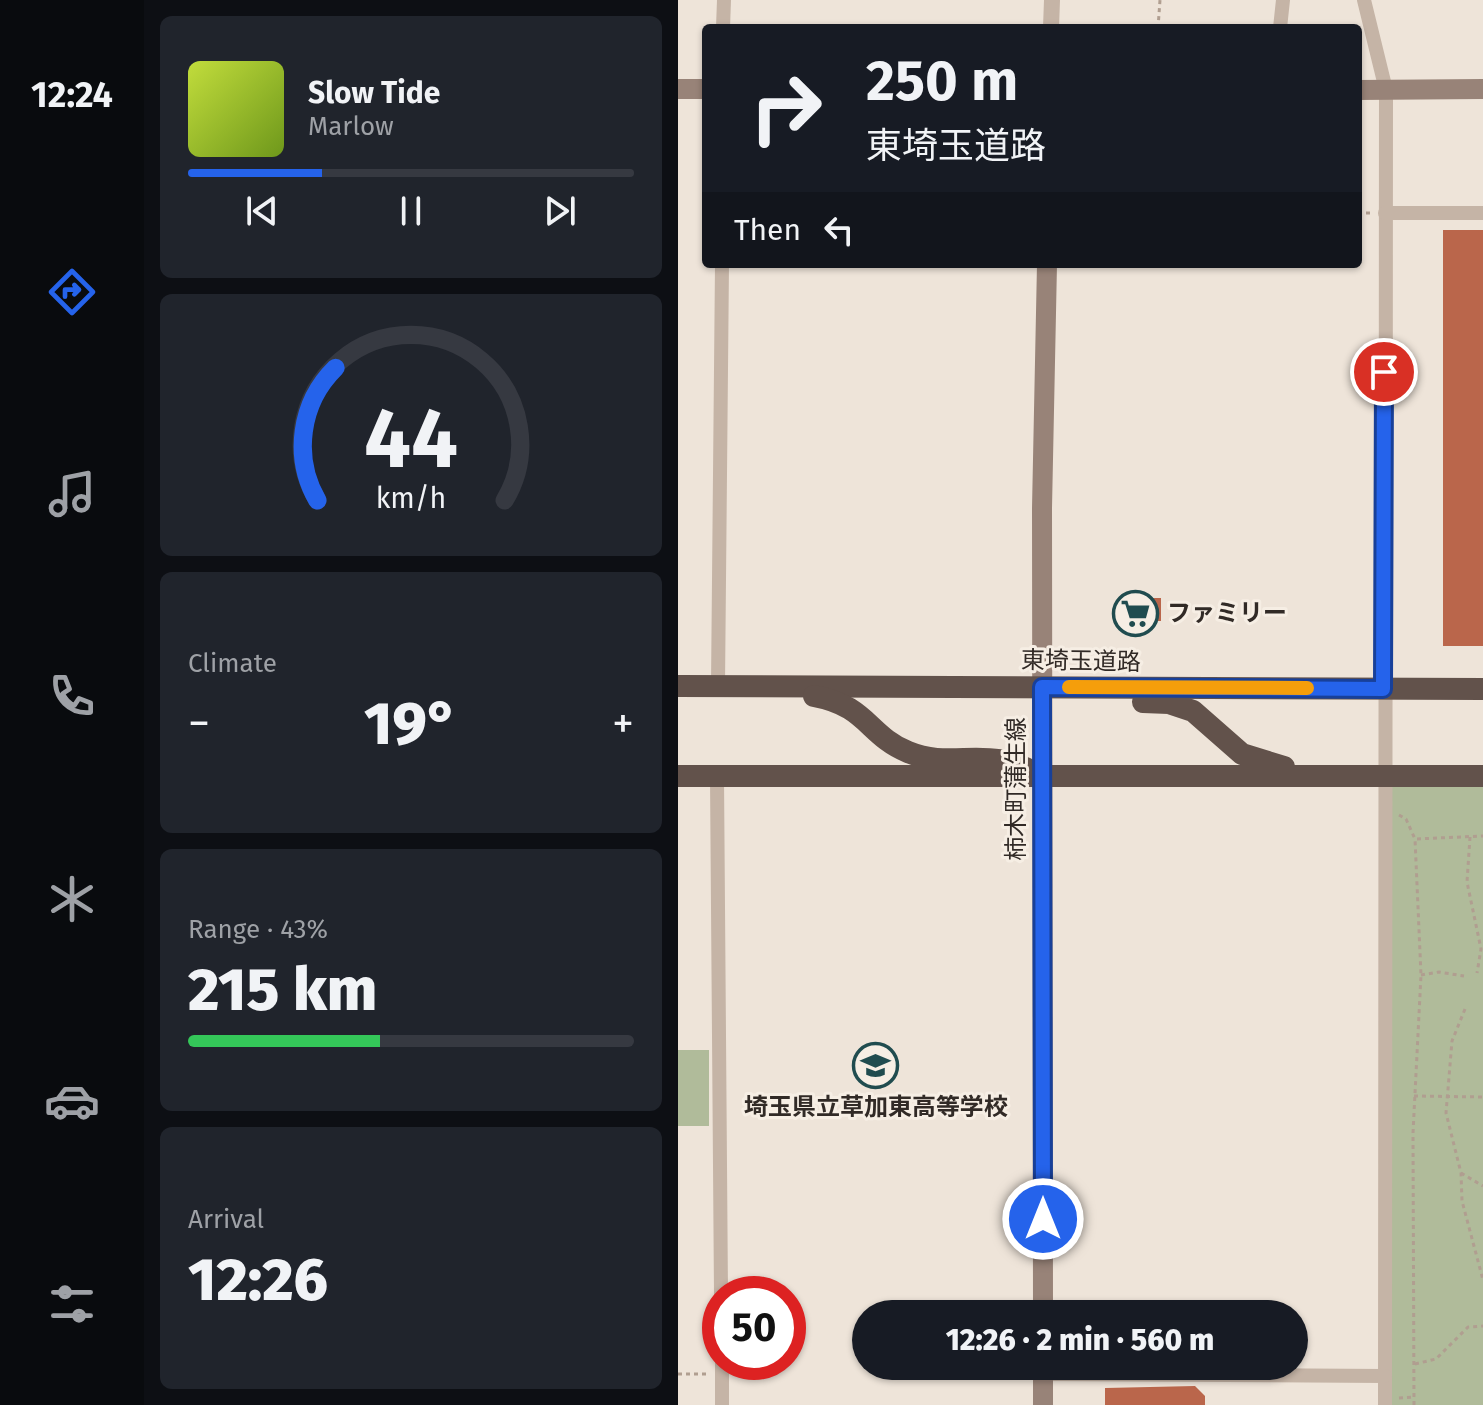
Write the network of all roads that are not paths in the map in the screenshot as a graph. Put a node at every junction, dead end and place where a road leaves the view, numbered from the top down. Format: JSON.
{"nodes":[{"id":1,"x":724,"y":0,"type":"edge"},
{"id":2,"x":1052,"y":0,"type":"edge"},
{"id":3,"x":1283,"y":0,"type":"edge"},
{"id":4,"x":1364,"y":0,"type":"edge"},
{"id":5,"x":723,"y":24,"type":"edge"},
{"id":6,"x":1051,"y":24,"type":"edge"},
{"id":7,"x":1280,"y":24,"type":"edge"},
{"id":8,"x":678,"y":89,"type":"edge"},
{"id":9,"x":702,"y":89,"type":"edge"},
{"id":10,"x":1483,"y":89,"type":"edge"},
{"id":11,"x":1362,"y":90,"type":"edge"},
{"id":12,"x":1386,"y":90,"type":"junction"},
{"id":13,"x":1385,"y":213,"type":"junction"},
{"id":14,"x":1483,"y":213,"type":"edge"},
{"id":15,"x":722,"y":268,"type":"edge"},
{"id":16,"x":1047,"y":268,"type":"edge"},
{"id":17,"x":718,"y":685,"type":"junction"},
{"id":18,"x":678,"y":686,"type":"edge"},
{"id":19,"x":1042,"y":687,"type":"junction"},
{"id":20,"x":770,"y":688,"type":"junction"},
{"id":21,"x":1383,"y":689,"type":"junction"},
{"id":22,"x":1483,"y":689,"type":"edge"},
{"id":23,"x":678,"y":776,"type":"edge"},
{"id":24,"x":1321,"y":776,"type":"junction"},
{"id":25,"x":1483,"y":776,"type":"edge"},
{"id":26,"x":717,"y":777,"type":"junction"},
{"id":27,"x":1387,"y":777,"type":"junction"},
{"id":28,"x":1042,"y":778,"type":"junction"},
{"id":29,"x":721,"y":1276,"type":"edge"},
{"id":30,"x":1043,"y":1300,"type":"edge"},
{"id":31,"x":1308,"y":1375,"type":"edge"},
{"id":32,"x":1385,"y":1376,"type":"junction"},
{"id":33,"x":722,"y":1380,"type":"edge"},
{"id":34,"x":1043,"y":1380,"type":"edge"},
{"id":35,"x":722,"y":1405,"type":"edge"},
{"id":36,"x":1043,"y":1405,"type":"edge"},
{"id":37,"x":1385,"y":1405,"type":"edge"}],
"edges":[{"from":1,"to":5,"type":"street"},
{"from":2,"to":6,"type":"street"},
{"from":3,"to":7,"type":"street"},
{"from":4,"to":12,"type":"street"},
{"from":8,"to":9,"type":"main road"},
{"from":10,"to":12,"type":"main road"},
{"from":11,"to":12,"type":"main road"},
{"from":12,"to":13,"type":"street"},
{"from":13,"to":14,"type":"street"},
{"from":13,"to":21,"type":"street"},
{"from":15,"to":17,"type":"street"},
{"from":16,"to":19,"type":"main road","name":"柿木町蒲生線"},
{"from":17,"to":18,"type":"highway","name":"東埼玉道路"},
{"from":17,"to":20,"type":"highway","name":"東埼玉道路"},
{"from":19,"to":20,"type":"highway","name":"東埼玉道路"},
{"from":19,"to":21,"type":"highway","name":"東埼玉道路"},
{"from":19,"to":24,"type":"highway"},
{"from":19,"to":28,"type":"main road","name":"柿木町蒲生線"},
{"from":20,"to":28,"type":"highway"},
{"from":21,"to":22,"type":"highway","name":"東埼玉道路"},
{"from":21,"to":27,"type":"street"},
{"from":23,"to":26,"type":"highway"},
{"from":24,"to":27,"type":"highway"},
{"from":24,"to":28,"type":"highway"},
{"from":25,"to":27,"type":"highway"},
{"from":26,"to":28,"type":"highway"},
{"from":26,"to":29,"type":"street"},
{"from":27,"to":32,"type":"street"},
{"from":28,"to":30,"type":"main road","name":"柿木町蒲生線"},
{"from":31,"to":32,"type":"street"},
{"from":32,"to":37,"type":"street"},
{"from":33,"to":35,"type":"street"},
{"from":34,"to":36,"type":"main road"}]}
